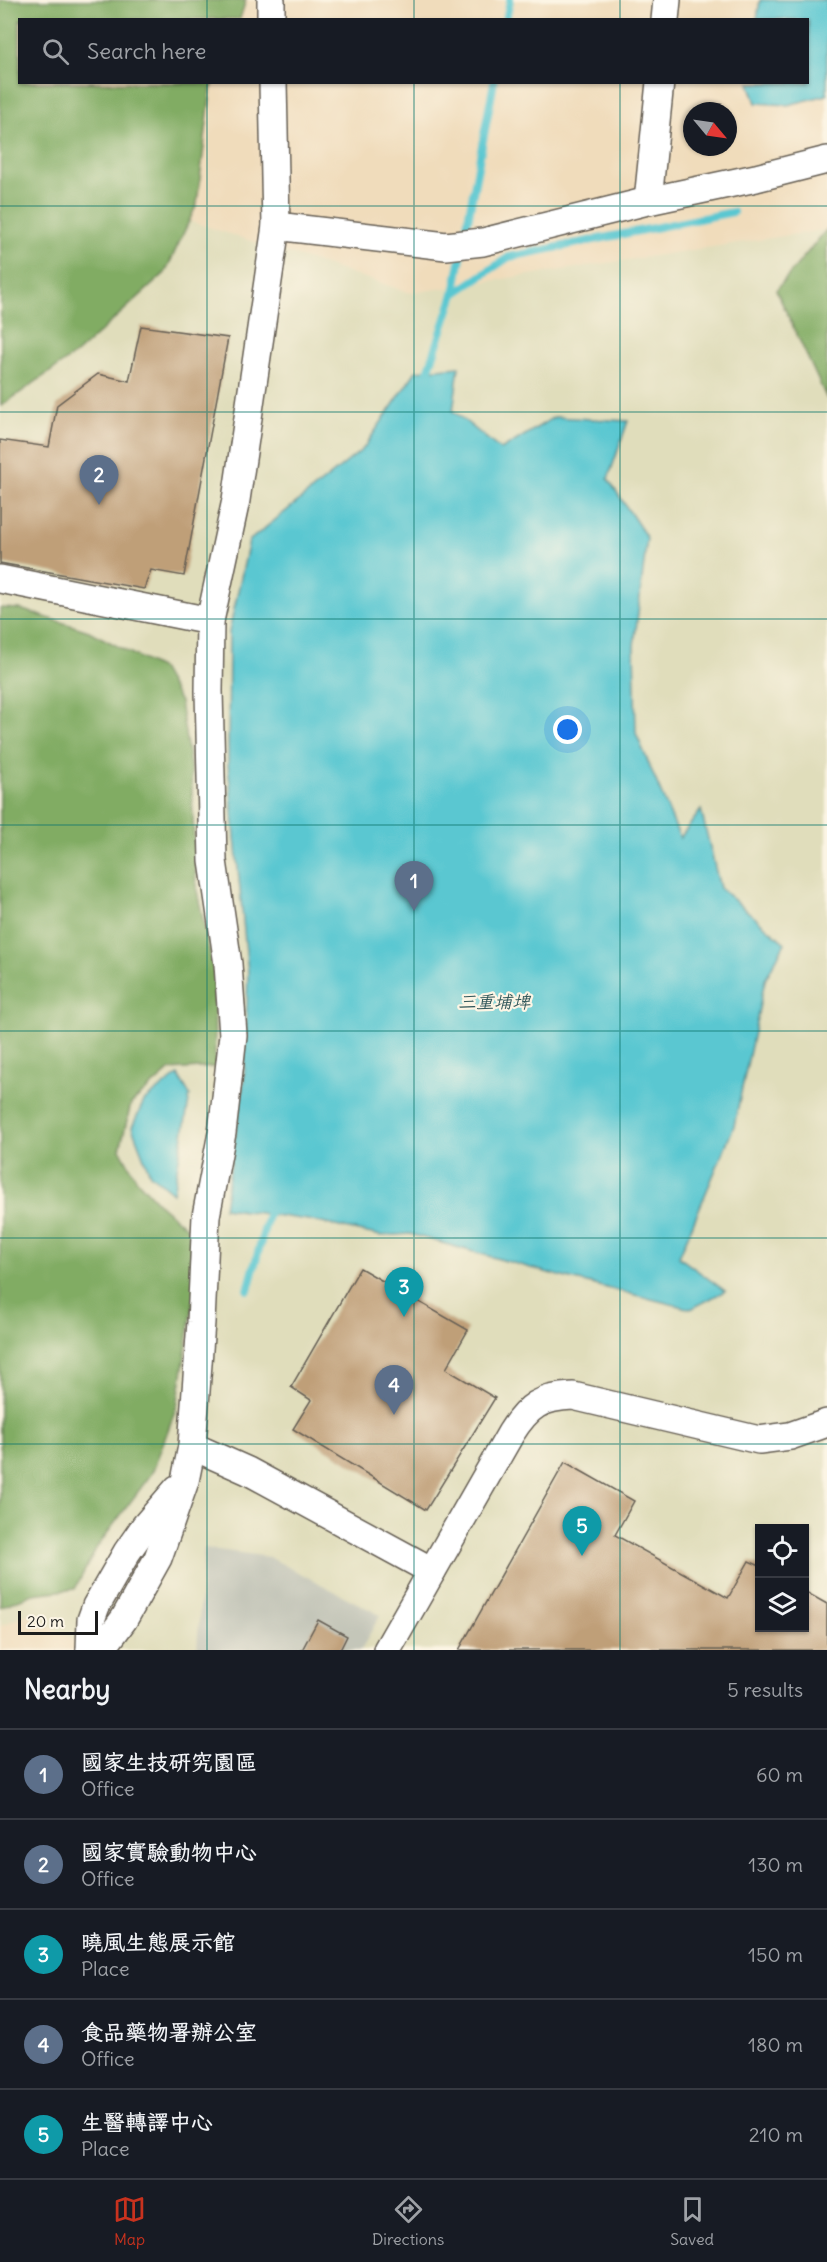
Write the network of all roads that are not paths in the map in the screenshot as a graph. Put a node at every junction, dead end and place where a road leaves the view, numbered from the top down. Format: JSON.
{"nodes":[{"id":1,"x":271,"y":0,"type":"edge"},
{"id":2,"x":667,"y":0,"type":"edge"},
{"id":3,"x":271,"y":18,"type":"edge"},
{"id":4,"x":665,"y":18,"type":"edge"},
{"id":5,"x":273,"y":84,"type":"edge"},
{"id":6,"x":660,"y":84,"type":"edge"},
{"id":7,"x":827,"y":160,"type":"edge"},
{"id":8,"x":648,"y":201,"type":"junction"},
{"id":9,"x":276,"y":226,"type":"junction"},
{"id":10,"x":0,"y":579,"type":"edge"},
{"id":11,"x":210,"y":621,"type":"junction"},
{"id":12,"x":827,"y":1423,"type":"edge"},
{"id":13,"x":192,"y":1446,"type":"junction"},
{"id":14,"x":432,"y":1570,"type":"junction"},
{"id":15,"x":90,"y":1650,"type":"edge"},
{"id":16,"x":387,"y":1650,"type":"edge"}],
"edges":[{"from":1,"to":3,"type":"lane"},
{"from":2,"to":4,"type":"lane"},
{"from":5,"to":9,"type":"lane"},
{"from":6,"to":8,"type":"lane"},
{"from":7,"to":8,"type":"lane"},
{"from":8,"to":9,"type":"lane"},
{"from":9,"to":11,"type":"lane"},
{"from":10,"to":11,"type":"lane"},
{"from":11,"to":13,"type":"lane"},
{"from":12,"to":14,"type":"lane"},
{"from":13,"to":14,"type":"lane"},
{"from":13,"to":15,"type":"lane"},
{"from":14,"to":16,"type":"lane"}]}
